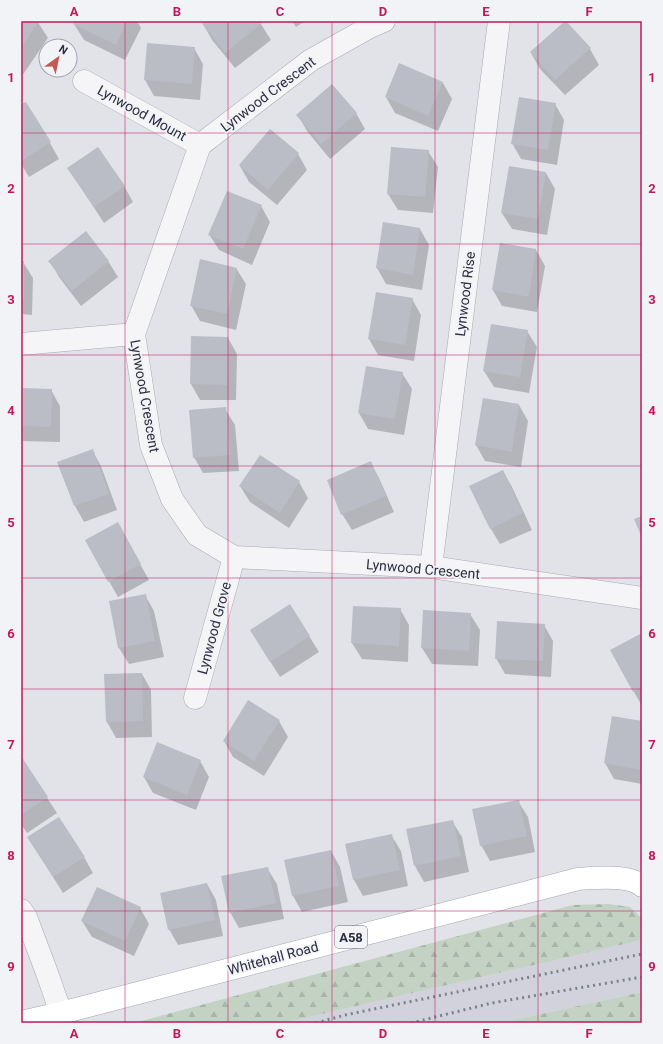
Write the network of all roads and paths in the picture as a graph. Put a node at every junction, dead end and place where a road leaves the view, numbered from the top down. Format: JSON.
{"nodes":[{"id":1,"x":384,"y":21,"type":"edge"},
{"id":2,"x":499,"y":21,"type":"edge"},
{"id":3,"x":84,"y":81,"type":"dead end"},
{"id":4,"x":200,"y":145,"type":"junction"},
{"id":5,"x":134,"y":334,"type":"junction"},
{"id":6,"x":21,"y":344,"type":"edge"},
{"id":7,"x":234,"y":558,"type":"junction"},
{"id":8,"x":431,"y":567,"type":"junction"},
{"id":9,"x":642,"y":598,"type":"edge"},
{"id":10,"x":195,"y":698,"type":"dead end"},
{"id":11,"x":641,"y":882,"type":"edge"},
{"id":12,"x":21,"y":910,"type":"edge"},
{"id":13,"x":61,"y":1013,"type":"junction"},
{"id":14,"x":21,"y":1022,"type":"edge"}],
"edges":[{"from":1,"to":4,"type":"street","name":"Lynwood Crescent"},
{"from":2,"to":8,"type":"street","name":"Lynwood Rise"},
{"from":3,"to":4,"type":"street","name":"Lynwood Mount"},
{"from":4,"to":5,"type":"street","name":"Lynwood Crescent"},
{"from":5,"to":6,"type":"street"},
{"from":5,"to":7,"type":"street","name":"Lynwood Crescent"},
{"from":7,"to":8,"type":"street","name":"Lynwood Crescent"},
{"from":7,"to":10,"type":"street","name":"Lynwood Grove"},
{"from":8,"to":9,"type":"street","name":"Lynwood Crescent"},
{"from":11,"to":13,"type":"main road","name":"Whitehall Road","number":"A58"},
{"from":12,"to":13,"type":"street"},
{"from":13,"to":14,"type":"main road","name":"Whitehall Road","number":"A58"}]}
